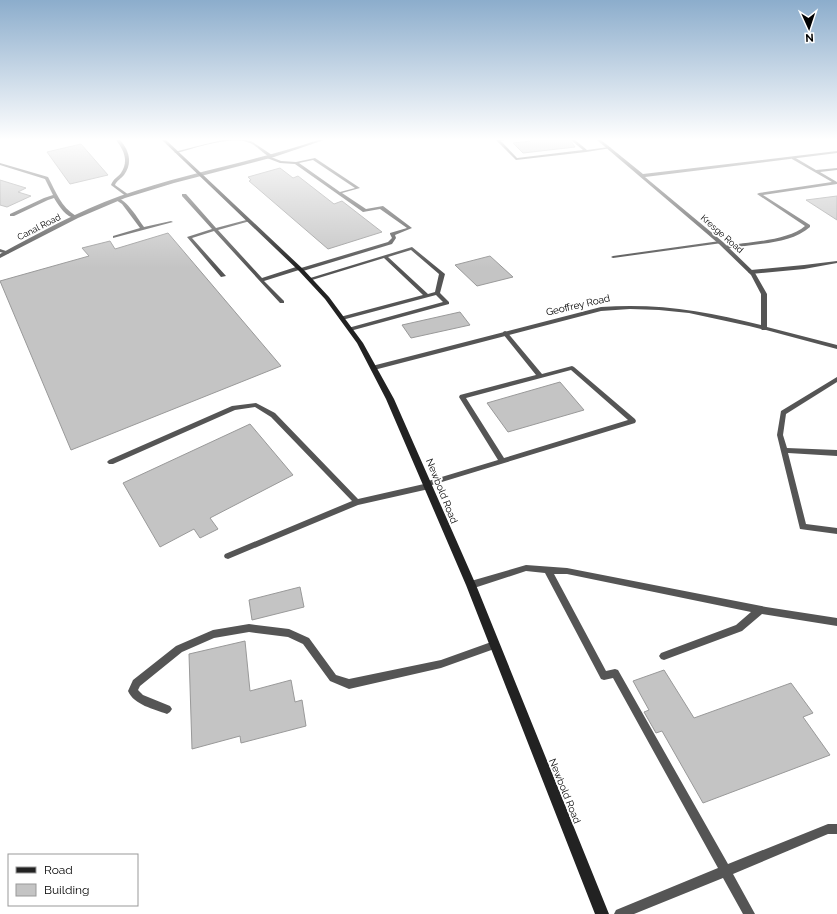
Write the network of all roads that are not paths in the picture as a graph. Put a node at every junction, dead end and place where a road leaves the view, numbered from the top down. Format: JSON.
{"nodes":[{"id":1,"x":49,"y":183,"type":"edge"},
{"id":2,"x":115,"y":183,"type":"edge"},
{"id":3,"x":173,"y":183,"type":"edge"},
{"id":4,"x":208,"y":183,"type":"edge"},
{"id":5,"x":324,"y":183,"type":"edge"},
{"id":6,"x":350,"y":183,"type":"edge"},
{"id":7,"x":650,"y":183,"type":"edge"},
{"id":8,"x":834,"y":183,"type":"edge"},
{"id":9,"x":339,"y":193,"type":"junction"},
{"id":10,"x":184,"y":195,"type":"dead end"},
{"id":11,"x":56,"y":196,"type":"junction"},
{"id":12,"x":127,"y":196,"type":"junction"},
{"id":13,"x":118,"y":199,"type":"junction"},
{"id":14,"x":12,"y":215,"type":"dead end"},
{"id":15,"x":74,"y":217,"type":"junction"},
{"id":16,"x":248,"y":220,"type":"junction"},
{"id":17,"x":170,"y":222,"type":"dead end"},
{"id":18,"x":143,"y":229,"type":"junction"},
{"id":19,"x":214,"y":230,"type":"junction"},
{"id":20,"x":115,"y":237,"type":"dead end"},
{"id":21,"x":720,"y":242,"type":"junction"},
{"id":22,"x":725,"y":247,"type":"junction"},
{"id":23,"x":0,"y":250,"type":"edge"},
{"id":24,"x":6,"y":253,"type":"junction"},
{"id":25,"x":0,"y":256,"type":"edge"},
{"id":26,"x":384,"y":256,"type":"junction"},
{"id":27,"x":613,"y":257,"type":"dead end"},
{"id":28,"x":837,"y":262,"type":"edge"},
{"id":29,"x":300,"y":269,"type":"junction"},
{"id":30,"x":751,"y":272,"type":"junction"},
{"id":31,"x":222,"y":276,"type":"dead end"},
{"id":32,"x":310,"y":279,"type":"junction"},
{"id":33,"x":261,"y":280,"type":"junction"},
{"id":34,"x":437,"y":293,"type":"junction"},
{"id":35,"x":426,"y":296,"type":"junction"},
{"id":36,"x":282,"y":302,"type":"dead end"},
{"id":37,"x":342,"y":318,"type":"junction"},
{"id":38,"x":350,"y":329,"type":"junction"},
{"id":39,"x":764,"y":329,"type":"junction"},
{"id":40,"x":505,"y":333,"type":"junction"},
{"id":41,"x":837,"y":347,"type":"edge"},
{"id":42,"x":374,"y":368,"type":"junction"},
{"id":43,"x":541,"y":377,"type":"junction"},
{"id":44,"x":837,"y":379,"type":"edge"},
{"id":45,"x":784,"y":450,"type":"junction"},
{"id":46,"x":837,"y":453,"type":"edge"},
{"id":47,"x":502,"y":461,"type":"junction"},
{"id":48,"x":112,"y":462,"type":"dead end"},
{"id":49,"x":428,"y":485,"type":"junction"},
{"id":50,"x":357,"y":502,"type":"junction"},
{"id":51,"x":837,"y":532,"type":"edge"},
{"id":52,"x":228,"y":556,"type":"dead end"},
{"id":53,"x":547,"y":570,"type":"junction"},
{"id":54,"x":471,"y":585,"type":"junction"},
{"id":55,"x":760,"y":610,"type":"junction"},
{"id":56,"x":837,"y":622,"type":"edge"},
{"id":57,"x":494,"y":645,"type":"junction"},
{"id":58,"x":664,"y":656,"type":"dead end"},
{"id":59,"x":167,"y":709,"type":"dead end"},
{"id":60,"x":837,"y":828,"type":"edge"},
{"id":61,"x":724,"y":871,"type":"junction"},
{"id":62,"x":602,"y":914,"type":"edge"},
{"id":63,"x":620,"y":914,"type":"edge"},
{"id":64,"x":749,"y":914,"type":"edge"}],
"edges":[{"from":1,"to":11,"type":"lane"},
{"from":2,"to":12,"type":"lane"},
{"from":3,"to":12,"type":"street","name":"Canal Road"},
{"from":4,"to":16,"type":"main road","name":"Newbold Road"},
{"from":5,"to":9,"type":"lane"},
{"from":6,"to":9,"type":"lane"},
{"from":7,"to":21,"type":"street","name":"Kresge Road"},
{"from":8,"to":22,"type":"lane"},
{"from":9,"to":29,"type":"lane"},
{"from":10,"to":19,"type":"lane"},
{"from":11,"to":14,"type":"lane"},
{"from":11,"to":15,"type":"lane"},
{"from":12,"to":13,"type":"street","name":"Canal Road"},
{"from":13,"to":15,"type":"street","name":"Canal Road"},
{"from":13,"to":18,"type":"lane"},
{"from":15,"to":24,"type":"street","name":"Canal Road"},
{"from":16,"to":19,"type":"lane"},
{"from":16,"to":29,"type":"main road","name":"Newbold Road"},
{"from":17,"to":18,"type":"lane"},
{"from":18,"to":20,"type":"lane"},
{"from":19,"to":31,"type":"lane"},
{"from":19,"to":33,"type":"lane"},
{"from":21,"to":22,"type":"street","name":"Kresge Road"},
{"from":21,"to":27,"type":"lane"},
{"from":22,"to":30,"type":"street","name":"Kresge Road"},
{"from":23,"to":24,"type":"lane"},
{"from":24,"to":25,"type":"street","name":"Canal Road"},
{"from":26,"to":32,"type":"lane"},
{"from":26,"to":34,"type":"lane"},
{"from":26,"to":35,"type":"lane"},
{"from":28,"to":30,"type":"lane"},
{"from":29,"to":32,"type":"main road","name":"Newbold Road"},
{"from":29,"to":33,"type":"lane"},
{"from":30,"to":39,"type":"street","name":"Kresge Road"},
{"from":32,"to":37,"type":"main road","name":"Newbold Road"},
{"from":33,"to":36,"type":"lane"},
{"from":34,"to":35,"type":"lane"},
{"from":34,"to":38,"type":"lane"},
{"from":35,"to":37,"type":"lane"},
{"from":37,"to":38,"type":"main road","name":"Newbold Road"},
{"from":38,"to":42,"type":"main road","name":"Newbold Road"},
{"from":39,"to":40,"type":"street","name":"Geoffrey Road"},
{"from":39,"to":41,"type":"street","name":"Geoffrey Road"},
{"from":40,"to":42,"type":"street","name":"Geoffrey Road"},
{"from":40,"to":43,"type":"lane"},
{"from":42,"to":49,"type":"main road","name":"Newbold Road"},
{"from":43,"to":47,"type":"lane"},
{"from":43,"to":47,"type":"lane"},
{"from":44,"to":45,"type":"lane"},
{"from":45,"to":46,"type":"lane"},
{"from":45,"to":51,"type":"lane"},
{"from":47,"to":49,"type":"lane"},
{"from":48,"to":50,"type":"lane"},
{"from":49,"to":50,"type":"lane"},
{"from":49,"to":54,"type":"main road","name":"Newbold Road"},
{"from":50,"to":52,"type":"lane"},
{"from":53,"to":54,"type":"lane"},
{"from":53,"to":55,"type":"lane"},
{"from":53,"to":61,"type":"lane"},
{"from":54,"to":57,"type":"main road","name":"Newbold Road"},
{"from":55,"to":56,"type":"lane"},
{"from":55,"to":58,"type":"lane"},
{"from":57,"to":59,"type":"lane"},
{"from":57,"to":62,"type":"main road","name":"Newbold Road"},
{"from":60,"to":61,"type":"lane"},
{"from":61,"to":63,"type":"lane"},
{"from":61,"to":64,"type":"lane"}]}
